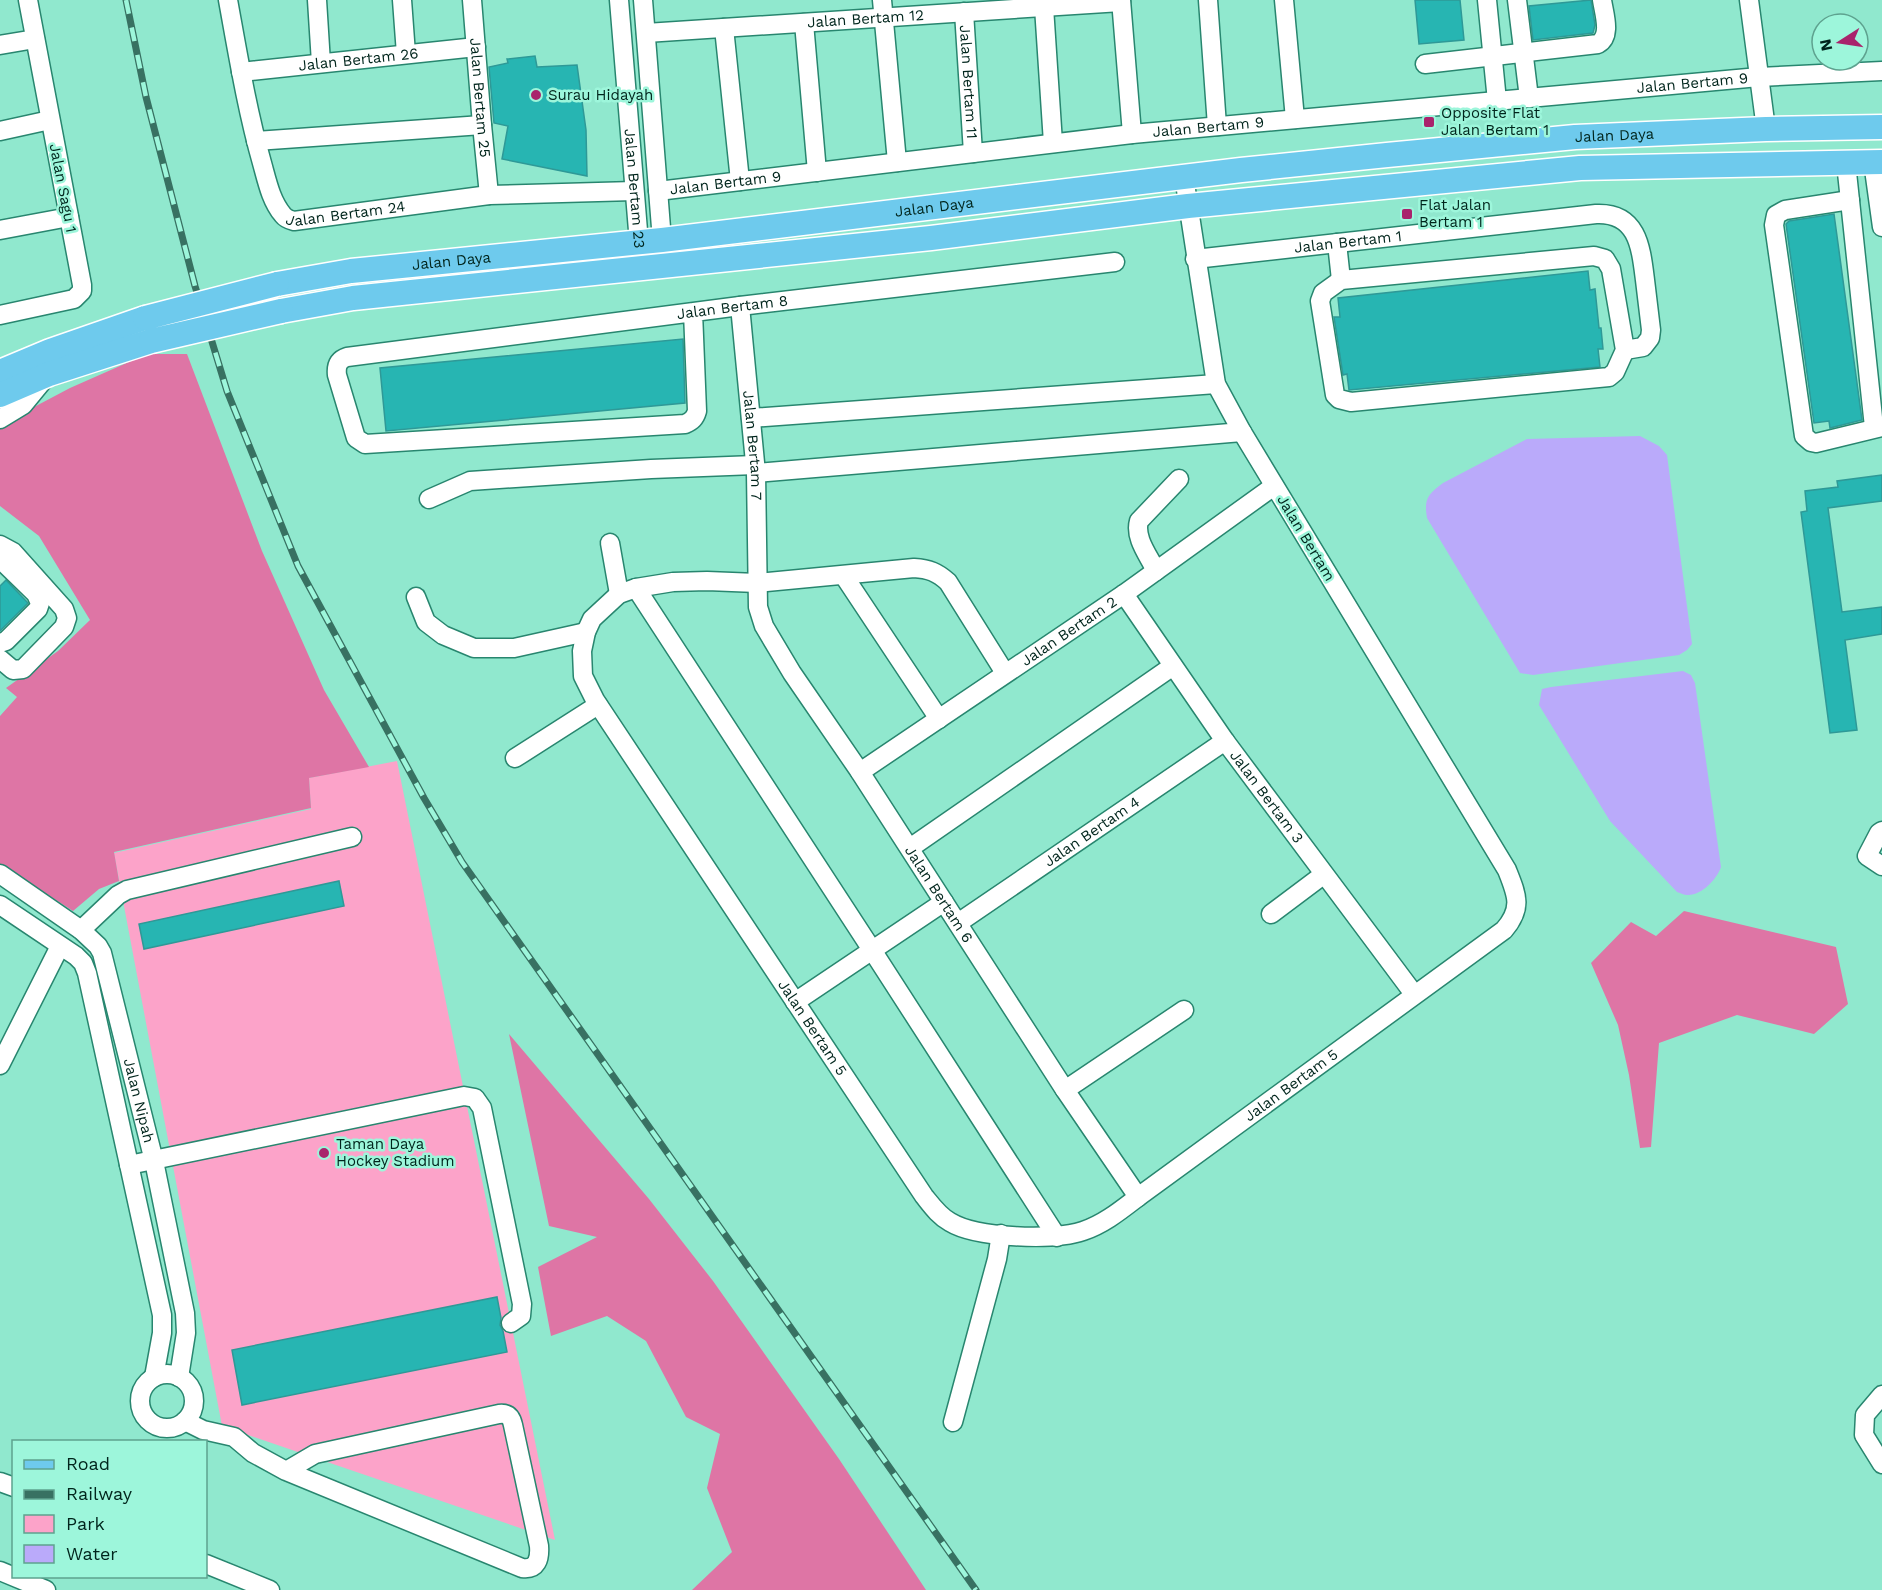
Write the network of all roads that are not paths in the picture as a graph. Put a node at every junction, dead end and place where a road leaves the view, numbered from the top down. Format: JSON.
{"nodes":[{"id":1,"x":28,"y":0,"type":"edge"},
{"id":2,"x":228,"y":0,"type":"edge"},
{"id":3,"x":317,"y":0,"type":"edge"},
{"id":4,"x":402,"y":0,"type":"edge"},
{"id":5,"x":472,"y":0,"type":"edge"},
{"id":6,"x":619,"y":0,"type":"edge"},
{"id":7,"x":644,"y":0,"type":"edge"},
{"id":8,"x":1208,"y":0,"type":"edge"},
{"id":9,"x":1284,"y":0,"type":"edge"},
{"id":10,"x":1487,"y":0,"type":"edge"},
{"id":11,"x":1517,"y":0,"type":"edge"},
{"id":12,"x":1602,"y":0,"type":"edge"},
{"id":13,"x":1749,"y":0,"type":"edge"},
{"id":14,"x":1121,"y":1,"type":"edge"},
{"id":15,"x":1044,"y":7,"type":"junction"},
{"id":16,"x":882,"y":9,"type":"edge"},
{"id":17,"x":964,"y":12,"type":"junction"},
{"id":18,"x":804,"y":23,"type":"junction"},
{"id":19,"x":724,"y":28,"type":"junction"},
{"id":20,"x":646,"y":33,"type":"junction"},
{"id":21,"x":35,"y":39,"type":"junction"},
{"id":22,"x":0,"y":45,"type":"edge"},
{"id":23,"x":476,"y":47,"type":"junction"},
{"id":24,"x":1524,"y":52,"type":"junction"},
{"id":25,"x":406,"y":54,"type":"junction"},
{"id":26,"x":1492,"y":56,"type":"junction"},
{"id":27,"x":321,"y":63,"type":"junction"},
{"id":28,"x":1425,"y":64,"type":"dead end"},
{"id":29,"x":1882,"y":71,"type":"edge"},
{"id":30,"x":241,"y":72,"type":"junction"},
{"id":31,"x":1759,"y":77,"type":"junction"},
{"id":32,"x":1529,"y":98,"type":"junction"},
{"id":33,"x":1497,"y":101,"type":"junction"},
{"id":34,"x":1295,"y":119,"type":"junction"},
{"id":35,"x":50,"y":120,"type":"junction"},
{"id":36,"x":482,"y":125,"type":"junction"},
{"id":37,"x":1217,"y":126,"type":"junction"},
{"id":38,"x":1882,"y":127,"type":"edge"},
{"id":39,"x":1766,"y":129,"type":"junction"},
{"id":40,"x":0,"y":130,"type":"edge"},
{"id":41,"x":1132,"y":134,"type":"junction"},
{"id":42,"x":256,"y":141,"type":"junction"},
{"id":43,"x":1053,"y":144,"type":"junction"},
{"id":44,"x":974,"y":153,"type":"junction"},
{"id":45,"x":897,"y":162,"type":"junction"},
{"id":46,"x":1877,"y":162,"type":"edge"},
{"id":47,"x":1846,"y":163,"type":"junction"},
{"id":48,"x":817,"y":172,"type":"junction"},
{"id":49,"x":1184,"y":177,"type":"junction"},
{"id":50,"x":740,"y":181,"type":"junction"},
{"id":51,"x":634,"y":191,"type":"junction"},
{"id":52,"x":658,"y":191,"type":"junction"},
{"id":53,"x":489,"y":195,"type":"junction"},
{"id":54,"x":1850,"y":200,"type":"junction"},
{"id":55,"x":1188,"y":206,"type":"junction"},
{"id":56,"x":69,"y":217,"type":"junction"},
{"id":57,"x":1882,"y":227,"type":"edge"},
{"id":58,"x":0,"y":230,"type":"edge"},
{"id":59,"x":650,"y":241,"type":"junction"},
{"id":60,"x":1337,"y":243,"type":"junction"},
{"id":61,"x":1195,"y":259,"type":"junction"},
{"id":62,"x":1115,"y":262,"type":"dead end"},
{"id":63,"x":652,"y":268,"type":"junction"},
{"id":64,"x":1341,"y":280,"type":"junction"},
{"id":65,"x":740,"y":306,"type":"junction"},
{"id":66,"x":693,"y":312,"type":"junction"},
{"id":67,"x":0,"y":315,"type":"edge"},
{"id":68,"x":148,"y":329,"type":"junction"},
{"id":69,"x":1625,"y":350,"type":"junction"},
{"id":70,"x":0,"y":372,"type":"edge"},
{"id":71,"x":50,"y":374,"type":"junction"},
{"id":72,"x":1216,"y":384,"type":"junction"},
{"id":73,"x":0,"y":395,"type":"edge"},
{"id":74,"x":751,"y":418,"type":"junction"},
{"id":75,"x":0,"y":419,"type":"edge"},
{"id":76,"x":1878,"y":427,"type":"edge"},
{"id":77,"x":1242,"y":432,"type":"junction"},
{"id":78,"x":755,"y":469,"type":"junction"},
{"id":79,"x":1179,"y":479,"type":"dead end"},
{"id":80,"x":1274,"y":486,"type":"junction"},
{"id":81,"x":429,"y":499,"type":"dead end"},
{"id":82,"x":610,"y":543,"type":"dead end"},
{"id":83,"x":0,"y":545,"type":"edge"},
{"id":84,"x":0,"y":559,"type":"edge"},
{"id":85,"x":1156,"y":571,"type":"junction"},
{"id":86,"x":844,"y":576,"type":"junction"},
{"id":87,"x":757,"y":584,"type":"junction"},
{"id":88,"x":628,"y":591,"type":"junction"},
{"id":89,"x":1124,"y":594,"type":"junction"},
{"id":90,"x":416,"y":597,"type":"dead end"},
{"id":91,"x":586,"y":632,"type":"junction"},
{"id":92,"x":0,"y":643,"type":"edge"},
{"id":93,"x":0,"y":658,"type":"edge"},
{"id":94,"x":1173,"y":666,"type":"junction"},
{"id":95,"x":1005,"y":673,"type":"junction"},
{"id":96,"x":598,"y":705,"type":"junction"},
{"id":97,"x":939,"y":719,"type":"junction"},
{"id":98,"x":1225,"y":741,"type":"junction"},
{"id":99,"x":515,"y":758,"type":"dead end"},
{"id":100,"x":860,"y":772,"type":"junction"},
{"id":101,"x":1882,"y":831,"type":"edge"},
{"id":102,"x":352,"y":837,"type":"dead end"},
{"id":103,"x":910,"y":848,"type":"junction"},
{"id":104,"x":1882,"y":866,"type":"edge"},
{"id":105,"x":1508,"y":870,"type":"joint"},
{"id":106,"x":0,"y":874,"type":"edge"},
{"id":107,"x":1323,"y":874,"type":"junction"},
{"id":108,"x":944,"y":902,"type":"junction"},
{"id":109,"x":0,"y":905,"type":"edge"},
{"id":110,"x":1271,"y":914,"type":"dead end"},
{"id":111,"x":958,"y":923,"type":"junction"},
{"id":112,"x":81,"y":930,"type":"junction"},
{"id":113,"x":60,"y":945,"type":"junction"},
{"id":114,"x":872,"y":950,"type":"junction"},
{"id":115,"x":1413,"y":994,"type":"junction"},
{"id":116,"x":795,"y":1002,"type":"junction"},
{"id":117,"x":1184,"y":1010,"type":"dead end"},
{"id":118,"x":0,"y":1065,"type":"edge"},
{"id":119,"x":1065,"y":1090,"type":"junction"},
{"id":120,"x":154,"y":1161,"type":"junction"},
{"id":121,"x":129,"y":1166,"type":"junction"},
{"id":122,"x":1138,"y":1197,"type":"junction"},
{"id":123,"x":1001,"y":1234,"type":"junction"},
{"id":124,"x":1057,"y":1237,"type":"junction"},
{"id":125,"x":511,"y":1323,"type":"dead end"},
{"id":126,"x":154,"y":1377,"type":"junction"},
{"id":127,"x":179,"y":1377,"type":"junction"},
{"id":128,"x":1882,"y":1395,"type":"edge"},
{"id":129,"x":185,"y":1421,"type":"junction"},
{"id":130,"x":953,"y":1422,"type":"dead end"},
{"id":131,"x":1882,"y":1464,"type":"edge"},
{"id":132,"x":286,"y":1471,"type":"junction"},
{"id":133,"x":207,"y":1564,"type":"edge"},
{"id":134,"x":17,"y":1578,"type":"edge"},
{"id":135,"x":45,"y":1590,"type":"edge"},
{"id":136,"x":270,"y":1590,"type":"edge"}],
"edges":[{"from":1,"to":21,"type":"street","name":"Jalan Sagu 1"},
{"from":2,"to":30,"type":"street","name":"Jalan Bertam 24"},
{"from":3,"to":27,"type":"street"},
{"from":4,"to":25,"type":"street"},
{"from":5,"to":23,"type":"street","name":"Jalan Bertam 25"},
{"from":6,"to":51,"type":"street","name":"Jalan Bertam 23"},
{"from":7,"to":20,"type":"street","name":"Jalan Bertam 23"},
{"from":8,"to":37,"type":"street"},
{"from":9,"to":34,"type":"street"},
{"from":10,"to":26,"type":"street"},
{"from":11,"to":24,"type":"street"},
{"from":12,"to":24,"type":"street"},
{"from":13,"to":31,"type":"street"},
{"from":14,"to":15,"type":"street","name":"Jalan Bertam 12"},
{"from":14,"to":41,"type":"street"},
{"from":15,"to":17,"type":"street","name":"Jalan Bertam 12"},
{"from":15,"to":43,"type":"street"},
{"from":16,"to":17,"type":"street","name":"Jalan Bertam 12"},
{"from":16,"to":18,"type":"street","name":"Jalan Bertam 12"},
{"from":16,"to":45,"type":"street"},
{"from":17,"to":44,"type":"street","name":"Jalan Bertam 11"},
{"from":18,"to":19,"type":"street","name":"Jalan Bertam 12"},
{"from":18,"to":48,"type":"street"},
{"from":19,"to":20,"type":"street","name":"Jalan Bertam 12"},
{"from":19,"to":50,"type":"street"},
{"from":20,"to":52,"type":"street","name":"Jalan Bertam 23"},
{"from":21,"to":22,"type":"street"},
{"from":21,"to":35,"type":"street","name":"Jalan Sagu 1"},
{"from":23,"to":25,"type":"street","name":"Jalan Bertam 26"},
{"from":23,"to":36,"type":"street","name":"Jalan Bertam 25"},
{"from":24,"to":26,"type":"street"},
{"from":24,"to":32,"type":"street"},
{"from":25,"to":27,"type":"street","name":"Jalan Bertam 26"},
{"from":26,"to":28,"type":"street"},
{"from":26,"to":33,"type":"street"},
{"from":27,"to":30,"type":"street","name":"Jalan Bertam 26"},
{"from":29,"to":31,"type":"street","name":"Jalan Bertam 9"},
{"from":30,"to":42,"type":"street","name":"Jalan Bertam 24"},
{"from":31,"to":32,"type":"street","name":"Jalan Bertam 9"},
{"from":31,"to":39,"type":"street"},
{"from":32,"to":33,"type":"street","name":"Jalan Bertam 9"},
{"from":33,"to":34,"type":"street","name":"Jalan Bertam 9"},
{"from":34,"to":37,"type":"street","name":"Jalan Bertam 9"},
{"from":35,"to":40,"type":"street"},
{"from":35,"to":56,"type":"street","name":"Jalan Sagu 1"},
{"from":36,"to":42,"type":"street"},
{"from":36,"to":53,"type":"street","name":"Jalan Bertam 25"},
{"from":37,"to":41,"type":"street","name":"Jalan Bertam 9"},
{"from":38,"to":39,"type":"main road","name":"Jalan Daya"},
{"from":39,"to":49,"type":"main road","name":"Jalan Daya"},
{"from":41,"to":43,"type":"street","name":"Jalan Bertam 9"},
{"from":42,"to":53,"type":"street","name":"Jalan Bertam 24"},
{"from":43,"to":44,"type":"street","name":"Jalan Bertam 9"},
{"from":44,"to":45,"type":"street","name":"Jalan Bertam 9"},
{"from":45,"to":48,"type":"street","name":"Jalan Bertam 9"},
{"from":46,"to":47,"type":"main road","name":"Jalan Daya"},
{"from":46,"to":57,"type":"street"},
{"from":47,"to":54,"type":"street"},
{"from":47,"to":55,"type":"main road","name":"Jalan Daya"},
{"from":48,"to":50,"type":"street","name":"Jalan Bertam 9"},
{"from":49,"to":55,"type":"street","name":"Jalan Bertam"},
{"from":49,"to":59,"type":"main road","name":"Jalan Daya"},
{"from":50,"to":52,"type":"street","name":"Jalan Bertam 9"},
{"from":51,"to":53,"type":"street","name":"Jalan Bertam 24"},
{"from":51,"to":59,"type":"street","name":"Jalan Bertam 23"},
{"from":52,"to":59,"type":"street","name":"Jalan Bertam 23"},
{"from":54,"to":76,"type":"street"},
{"from":54,"to":76,"type":"street"},
{"from":55,"to":61,"type":"street","name":"Jalan Bertam"},
{"from":55,"to":63,"type":"main road","name":"Jalan Daya"},
{"from":56,"to":58,"type":"street"},
{"from":56,"to":67,"type":"street","name":"Jalan Sagu 1"},
{"from":59,"to":63,"type":"street","name":"Jalan Bertam 23"},
{"from":59,"to":68,"type":"main road","name":"Jalan Daya","bridge":true},
{"from":60,"to":61,"type":"street","name":"Jalan Bertam 1"},
{"from":60,"to":64,"type":"street"},
{"from":60,"to":69,"type":"street","name":"Jalan Bertam 1"},
{"from":61,"to":72,"type":"street","name":"Jalan Bertam"},
{"from":62,"to":65,"type":"street","name":"Jalan Bertam 8"},
{"from":63,"to":68,"type":"main road","name":"Jalan Daya","bridge":true},
{"from":64,"to":69,"type":"street"},
{"from":64,"to":69,"type":"street"},
{"from":65,"to":66,"type":"street","name":"Jalan Bertam 8"},
{"from":65,"to":74,"type":"street","name":"Jalan Bertam 7"},
{"from":66,"to":66,"type":"street","name":"Jalan Bertam 8"},
{"from":68,"to":70,"type":"main road","name":"Jalan Daya"},
{"from":68,"to":71,"type":"main road","name":"Jalan Daya"},
{"from":71,"to":73,"type":"main road","name":"Jalan Daya"},
{"from":71,"to":75,"type":"street"},
{"from":72,"to":74,"type":"street"},
{"from":72,"to":77,"type":"street","name":"Jalan Bertam"},
{"from":74,"to":78,"type":"street","name":"Jalan Bertam 7"},
{"from":77,"to":78,"type":"street"},
{"from":77,"to":80,"type":"street","name":"Jalan Bertam"},
{"from":78,"to":81,"type":"street"},
{"from":78,"to":87,"type":"street","name":"Jalan Bertam 7"},
{"from":79,"to":85,"type":"street"},
{"from":80,"to":85,"type":"street","name":"Jalan Bertam 2"},
{"from":80,"to":105,"type":"street","name":"Jalan Bertam"},
{"from":82,"to":88,"type":"street"},
{"from":83,"to":93,"type":"street"},
{"from":84,"to":92,"type":"street"},
{"from":85,"to":89,"type":"street","name":"Jalan Bertam 2"},
{"from":86,"to":87,"type":"street"},
{"from":86,"to":95,"type":"street"},
{"from":86,"to":97,"type":"street"},
{"from":87,"to":88,"type":"street"},
{"from":87,"to":100,"type":"street","name":"Jalan Bertam 6"},
{"from":88,"to":91,"type":"street","name":"Jalan Bertam 5"},
{"from":88,"to":114,"type":"street"},
{"from":89,"to":94,"type":"street","name":"Jalan Bertam 3"},
{"from":89,"to":95,"type":"street","name":"Jalan Bertam 2"},
{"from":90,"to":91,"type":"street"},
{"from":91,"to":96,"type":"street","name":"Jalan Bertam 5"},
{"from":94,"to":98,"type":"street","name":"Jalan Bertam 3"},
{"from":94,"to":103,"type":"street"},
{"from":95,"to":97,"type":"street","name":"Jalan Bertam 2"},
{"from":96,"to":99,"type":"street"},
{"from":96,"to":116,"type":"street","name":"Jalan Bertam 5"},
{"from":97,"to":100,"type":"street","name":"Jalan Bertam 2"},
{"from":98,"to":107,"type":"street","name":"Jalan Bertam 3"},
{"from":98,"to":111,"type":"street","name":"Jalan Bertam 4"},
{"from":100,"to":103,"type":"street","name":"Jalan Bertam 6"},
{"from":101,"to":104,"type":"street"},
{"from":102,"to":112,"type":"street"},
{"from":103,"to":108,"type":"street","name":"Jalan Bertam 6"},
{"from":105,"to":115,"type":"street","name":"Jalan Bertam 5"},
{"from":106,"to":112,"type":"street","name":"Jalan Nipah"},
{"from":107,"to":110,"type":"street"},
{"from":107,"to":115,"type":"street","name":"Jalan Bertam 3"},
{"from":108,"to":111,"type":"street","name":"Jalan Bertam 6"},
{"from":108,"to":114,"type":"street"},
{"from":109,"to":113,"type":"street","name":"Jalan Nipah"},
{"from":111,"to":119,"type":"street","name":"Jalan Bertam 6"},
{"from":112,"to":120,"type":"street","name":"Jalan Nipah"},
{"from":113,"to":118,"type":"street"},
{"from":113,"to":121,"type":"street","name":"Jalan Nipah"},
{"from":114,"to":116,"type":"street"},
{"from":114,"to":124,"type":"street"},
{"from":115,"to":122,"type":"street","name":"Jalan Bertam 5"},
{"from":116,"to":123,"type":"street","name":"Jalan Bertam 5"},
{"from":117,"to":119,"type":"street"},
{"from":119,"to":122,"type":"street","name":"Jalan Bertam 6"},
{"from":120,"to":121,"type":"street"},
{"from":120,"to":125,"type":"street"},
{"from":120,"to":127,"type":"street","name":"Jalan Nipah"},
{"from":121,"to":126,"type":"street","name":"Jalan Nipah"},
{"from":122,"to":124,"type":"street","name":"Jalan Bertam 5"},
{"from":123,"to":124,"type":"street","name":"Jalan Bertam 5"},
{"from":123,"to":130,"type":"street"},
{"from":126,"to":127,"type":"street"},
{"from":126,"to":129,"type":"street"},
{"from":127,"to":129,"type":"street"},
{"from":128,"to":131,"type":"street"},
{"from":129,"to":132,"type":"street"},
{"from":132,"to":132,"type":"street"},
{"from":133,"to":136,"type":"street"},
{"from":134,"to":135,"type":"street"}]}
